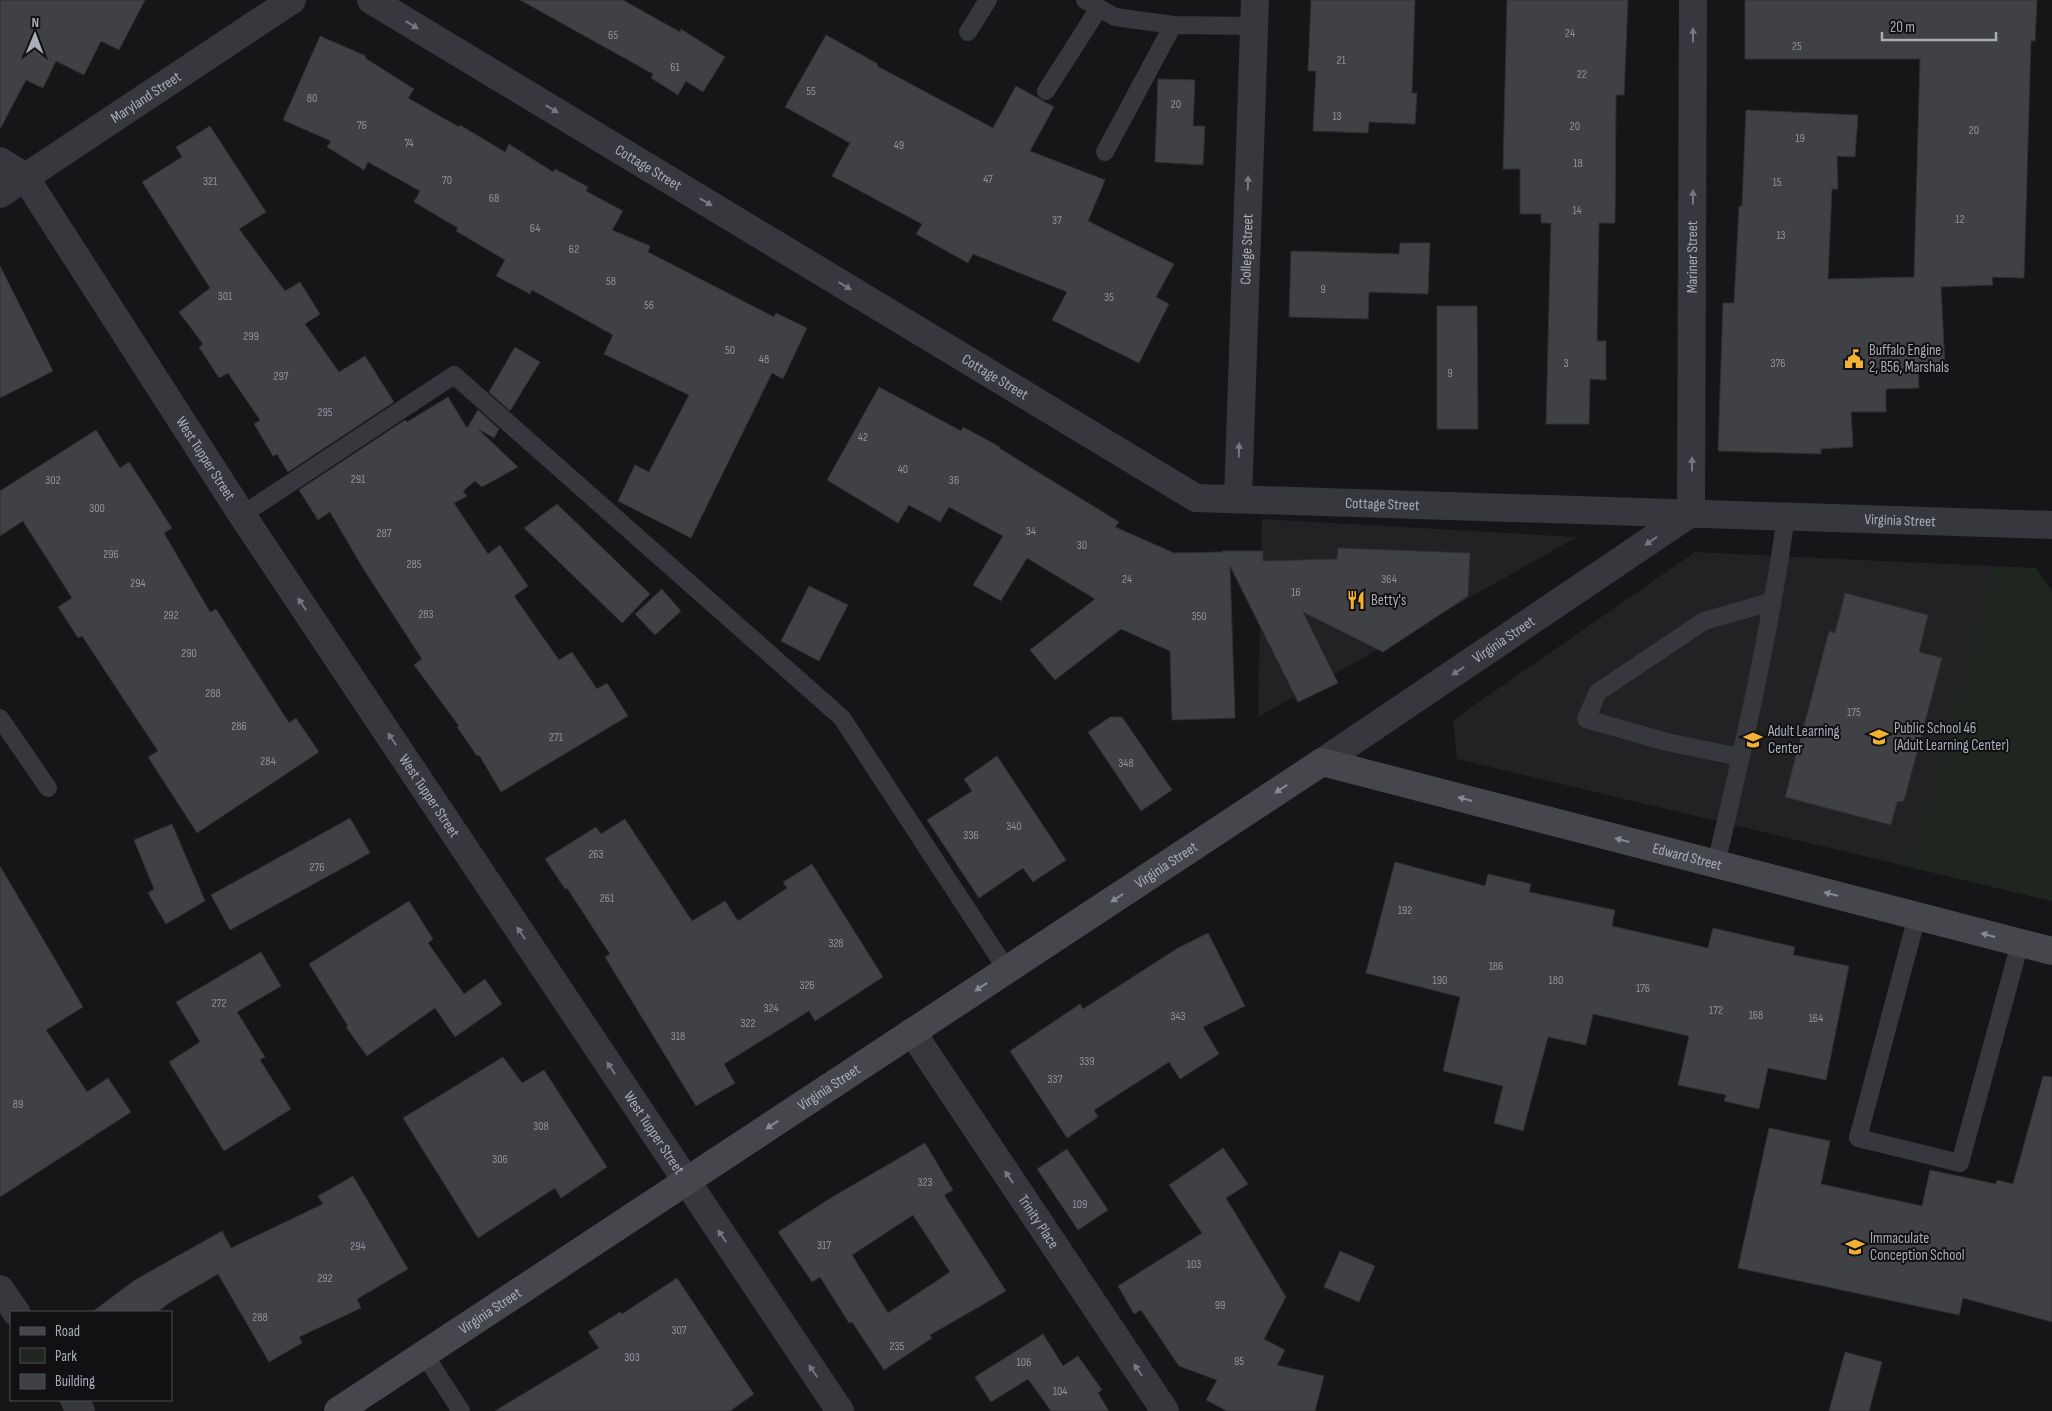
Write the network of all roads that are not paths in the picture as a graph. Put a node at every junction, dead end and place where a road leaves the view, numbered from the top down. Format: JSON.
{"nodes":[{"id":1,"x":292,"y":0,"type":"edge"},
{"id":2,"x":371,"y":0,"type":"edge"},
{"id":3,"x":988,"y":0,"type":"edge"},
{"id":4,"x":1693,"y":0,"type":"edge"},
{"id":5,"x":1092,"y":4,"type":"edge"},
{"id":6,"x":1254,"y":13,"type":"edge"},
{"id":7,"x":1173,"y":24,"type":"junction"},
{"id":8,"x":968,"y":32,"type":"dead end"},
{"id":9,"x":1046,"y":91,"type":"dead end"},
{"id":10,"x":1105,"y":152,"type":"dead end"},
{"id":11,"x":0,"y":160,"type":"edge"},
{"id":12,"x":25,"y":177,"type":"junction"},
{"id":13,"x":0,"y":194,"type":"edge"},
{"id":14,"x":1238,"y":499,"type":"junction"},
{"id":15,"x":1691,"y":513,"type":"junction"},
{"id":16,"x":242,"y":514,"type":"junction"},
{"id":17,"x":1786,"y":516,"type":"junction"},
{"id":18,"x":2052,"y":525,"type":"edge"},
{"id":19,"x":1772,"y":602,"type":"junction"},
{"id":20,"x":0,"y":718,"type":"edge"},
{"id":21,"x":1740,"y":757,"type":"junction"},
{"id":22,"x":1322,"y":762,"type":"junction"},
{"id":23,"x":48,"y":788,"type":"dead end"},
{"id":24,"x":1716,"y":864,"type":"junction"},
{"id":25,"x":1917,"y":916,"type":"junction"},
{"id":26,"x":2020,"y":943,"type":"junction"},
{"id":27,"x":2052,"y":951,"type":"edge"},
{"id":28,"x":1007,"y":970,"type":"junction"},
{"id":29,"x":912,"y":1032,"type":"junction"},
{"id":30,"x":687,"y":1181,"type":"junction"},
{"id":31,"x":0,"y":1289,"type":"edge"},
{"id":32,"x":15,"y":1311,"type":"edge"},
{"id":33,"x":424,"y":1354,"type":"junction"},
{"id":34,"x":338,"y":1411,"type":"edge"},
{"id":35,"x":461,"y":1411,"type":"edge"},
{"id":36,"x":840,"y":1411,"type":"edge"},
{"id":37,"x":1165,"y":1411,"type":"edge"}],
"edges":[{"from":1,"to":12,"type":"street","name":"Maryland Street"},
{"from":2,"to":14,"type":"street","name":"Cottage Street","one_way":true},
{"from":3,"to":8,"type":"lane"},
{"from":15,"to":4,"type":"street","name":"Mariner Street","one_way":true},
{"from":5,"to":7,"type":"lane"},
{"from":5,"to":9,"type":"lane"},
{"from":6,"to":7,"type":"lane"},
{"from":14,"to":6,"type":"street","name":"College Street","one_way":true},
{"from":7,"to":10,"type":"lane"},
{"from":11,"to":12,"type":"street"},
{"from":12,"to":13,"type":"street","name":"Maryland Street"},
{"from":12,"to":16,"type":"street","name":"West Tupper Street"},
{"from":14,"to":15,"type":"street","name":"Cottage Street"},
{"from":15,"to":17,"type":"street","name":"Virginia Street"},
{"from":15,"to":22,"type":"street","name":"Virginia Street","one_way":true},
{"from":16,"to":28,"type":"lane"},
{"from":30,"to":16,"type":"street","name":"West Tupper Street","one_way":true},
{"from":17,"to":18,"type":"street","name":"Virginia Street"},
{"from":17,"to":19,"type":"lane"},
{"from":19,"to":21,"type":"lane"},
{"from":19,"to":21,"type":"lane"},
{"from":20,"to":23,"type":"lane"},
{"from":21,"to":24,"type":"lane"},
{"from":24,"to":22,"type":"main road","name":"Edward Street","one_way":true},
{"from":22,"to":28,"type":"main road","name":"Virginia Street","one_way":true},
{"from":25,"to":24,"type":"main road","name":"Edward Street","one_way":true},
{"from":26,"to":25,"type":"main road","name":"Edward Street","one_way":true},
{"from":25,"to":26,"type":"lane"},
{"from":26,"to":27,"type":"main road","name":"Edward Street"},
{"from":28,"to":29,"type":"main road","name":"Virginia Street","one_way":true},
{"from":29,"to":30,"type":"main road","name":"Virginia Street","one_way":true},
{"from":37,"to":29,"type":"street","name":"Trinity Place","one_way":true},
{"from":30,"to":33,"type":"main road","name":"Virginia Street"},
{"from":36,"to":30,"type":"street","name":"West Tupper Street","one_way":true},
{"from":31,"to":32,"type":"street"},
{"from":33,"to":34,"type":"main road","name":"Virginia Street"},
{"from":33,"to":35,"type":"lane"}]}
